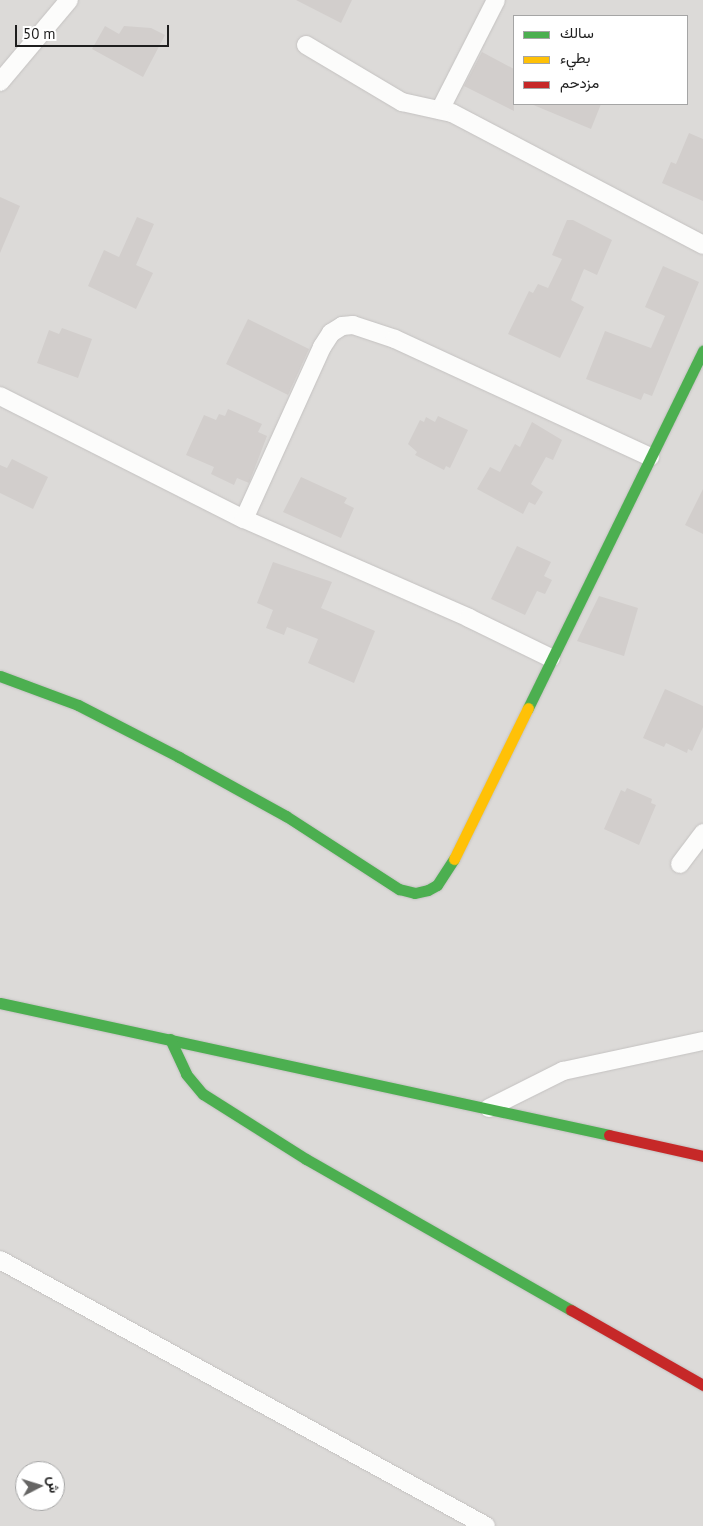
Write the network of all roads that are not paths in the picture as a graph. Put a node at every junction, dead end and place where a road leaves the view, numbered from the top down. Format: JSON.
{"nodes":[{"id":1,"x":68,"y":0,"type":"edge"},
{"id":2,"x":496,"y":0,"type":"edge"},
{"id":3,"x":306,"y":45,"type":"dead end"},
{"id":4,"x":0,"y":82,"type":"edge"},
{"id":5,"x":440,"y":110,"type":"junction"},
{"id":6,"x":703,"y":245,"type":"edge"},
{"id":7,"x":703,"y":351,"type":"edge"},
{"id":8,"x":0,"y":396,"type":"edge"},
{"id":9,"x":650,"y":457,"type":"junction"},
{"id":10,"x":244,"y":519,"type":"junction"},
{"id":11,"x":550,"y":658,"type":"junction"},
{"id":12,"x":0,"y":676,"type":"edge"},
{"id":13,"x":703,"y":833,"type":"edge"},
{"id":14,"x":680,"y":864,"type":"dead end"},
{"id":15,"x":0,"y":1003,"type":"edge"},
{"id":16,"x":170,"y":1039,"type":"junction"},
{"id":17,"x":703,"y":1041,"type":"edge"},
{"id":18,"x":489,"y":1108,"type":"junction"},
{"id":19,"x":703,"y":1156,"type":"edge"},
{"id":20,"x":0,"y":1260,"type":"edge"},
{"id":21,"x":703,"y":1384,"type":"edge"},
{"id":22,"x":486,"y":1526,"type":"edge"}],
"edges":[{"from":1,"to":4,"type":"street"},
{"from":2,"to":5,"type":"street"},
{"from":3,"to":5,"type":"street"},
{"from":5,"to":6,"type":"street"},
{"from":7,"to":9,"type":"street"},
{"from":8,"to":10,"type":"street"},
{"from":9,"to":10,"type":"street"},
{"from":9,"to":11,"type":"street"},
{"from":10,"to":11,"type":"street"},
{"from":11,"to":12,"type":"street"},
{"from":13,"to":14,"type":"street"},
{"from":15,"to":16,"type":"street"},
{"from":16,"to":18,"type":"street"},
{"from":16,"to":21,"type":"street"},
{"from":17,"to":18,"type":"street"},
{"from":18,"to":19,"type":"street"},
{"from":20,"to":22,"type":"street"}]}
